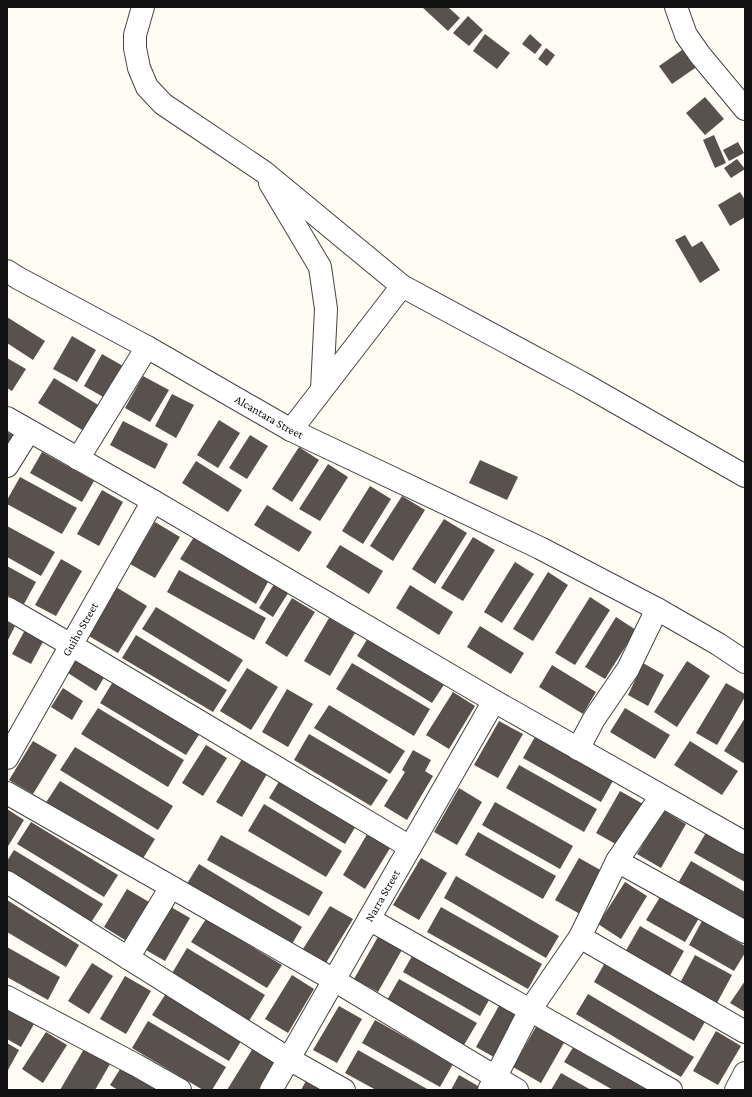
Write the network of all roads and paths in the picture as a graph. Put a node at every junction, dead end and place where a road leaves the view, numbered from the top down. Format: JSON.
{"nodes":[{"id":1,"x":143,"y":7,"type":"edge"},
{"id":2,"x":676,"y":7,"type":"edge"},
{"id":3,"x":745,"y":109,"type":"edge"},
{"id":4,"x":264,"y":172,"type":"junction"},
{"id":5,"x":7,"y":271,"type":"edge"},
{"id":6,"x":402,"y":286,"type":"junction"},
{"id":7,"x":147,"y":347,"type":"junction"},
{"id":8,"x":322,"y":389,"type":"junction"},
{"id":9,"x":7,"y":418,"type":"edge"},
{"id":10,"x":291,"y":430,"type":"junction"},
{"id":11,"x":29,"y":431,"type":"junction"},
{"id":12,"x":78,"y":459,"type":"junction"},
{"id":13,"x":7,"y":466,"type":"edge"},
{"id":14,"x":745,"y":476,"type":"edge"},
{"id":15,"x":153,"y":501,"type":"junction"},
{"id":16,"x":7,"y":608,"type":"edge"},
{"id":17,"x":657,"y":609,"type":"junction"},
{"id":18,"x":72,"y":645,"type":"junction"},
{"id":19,"x":745,"y":662,"type":"edge"},
{"id":20,"x":494,"y":701,"type":"junction"},
{"id":21,"x":578,"y":749,"type":"junction"},
{"id":22,"x":7,"y":758,"type":"edge"},
{"id":23,"x":7,"y":793,"type":"edge"},
{"id":24,"x":661,"y":796,"type":"junction"},
{"id":25,"x":745,"y":843,"type":"edge"},
{"id":26,"x":410,"y":847,"type":"junction"},
{"id":27,"x":617,"y":861,"type":"junction"},
{"id":28,"x":7,"y":882,"type":"edge"},
{"id":29,"x":171,"y":887,"type":"junction"},
{"id":30,"x":369,"y":919,"type":"junction"},
{"id":31,"x":745,"y":932,"type":"edge"},
{"id":32,"x":580,"y":937,"type":"junction"},
{"id":33,"x":128,"y":958,"type":"junction"},
{"id":34,"x":334,"y":980,"type":"junction"},
{"id":35,"x":7,"y":997,"type":"edge"},
{"id":36,"x":530,"y":1010,"type":"junction"},
{"id":37,"x":745,"y":1032,"type":"edge"},
{"id":38,"x":289,"y":1059,"type":"junction"},
{"id":39,"x":745,"y":1073,"type":"edge"},
{"id":40,"x":492,"y":1084,"type":"edge"},
{"id":41,"x":180,"y":1090,"type":"edge"},
{"id":42,"x":271,"y":1090,"type":"edge"},
{"id":43,"x":344,"y":1090,"type":"edge"},
{"id":44,"x":517,"y":1090,"type":"edge"},
{"id":45,"x":671,"y":1090,"type":"edge"},
{"id":46,"x":736,"y":1090,"type":"edge"}],
"edges":[{"from":1,"to":4,"type":"street"},
{"from":2,"to":3,"type":"street"},
{"from":4,"to":6,"type":"street"},
{"from":4,"to":8,"type":"street"},
{"from":5,"to":7,"type":"street","name":"Alcantara Street"},
{"from":6,"to":8,"type":"street"},
{"from":6,"to":14,"type":"street"},
{"from":7,"to":10,"type":"street","name":"Alcantara Street"},
{"from":7,"to":12,"type":"street"},
{"from":8,"to":10,"type":"street"},
{"from":9,"to":11,"type":"street"},
{"from":10,"to":17,"type":"street","name":"Alcantara Street"},
{"from":11,"to":12,"type":"street"},
{"from":11,"to":13,"type":"street"},
{"from":12,"to":15,"type":"street"},
{"from":15,"to":18,"type":"street","name":"Guiho Street"},
{"from":15,"to":20,"type":"street"},
{"from":16,"to":18,"type":"street"},
{"from":17,"to":19,"type":"street","name":"Alcantara Street"},
{"from":17,"to":21,"type":"street"},
{"from":18,"to":22,"type":"street","name":"Guiho Street"},
{"from":18,"to":26,"type":"street"},
{"from":20,"to":21,"type":"street"},
{"from":20,"to":26,"type":"street","name":"Narra Street"},
{"from":21,"to":24,"type":"street"},
{"from":23,"to":29,"type":"street"},
{"from":24,"to":25,"type":"street"},
{"from":24,"to":27,"type":"street"},
{"from":26,"to":30,"type":"street","name":"Narra Street"},
{"from":27,"to":31,"type":"street"},
{"from":27,"to":32,"type":"street"},
{"from":28,"to":33,"type":"street"},
{"from":29,"to":33,"type":"street"},
{"from":29,"to":34,"type":"street"},
{"from":30,"to":34,"type":"street","name":"Narra Street"},
{"from":30,"to":36,"type":"street"},
{"from":32,"to":36,"type":"street"},
{"from":32,"to":37,"type":"street"},
{"from":33,"to":38,"type":"street"},
{"from":34,"to":38,"type":"street","name":"Narra Street"},
{"from":34,"to":40,"type":"street"},
{"from":35,"to":41,"type":"street"},
{"from":36,"to":40,"type":"street"},
{"from":36,"to":45,"type":"street"},
{"from":38,"to":42,"type":"street","name":"Narra Street"},
{"from":38,"to":43,"type":"street"},
{"from":39,"to":46,"type":"street"},
{"from":40,"to":44,"type":"street"}]}
